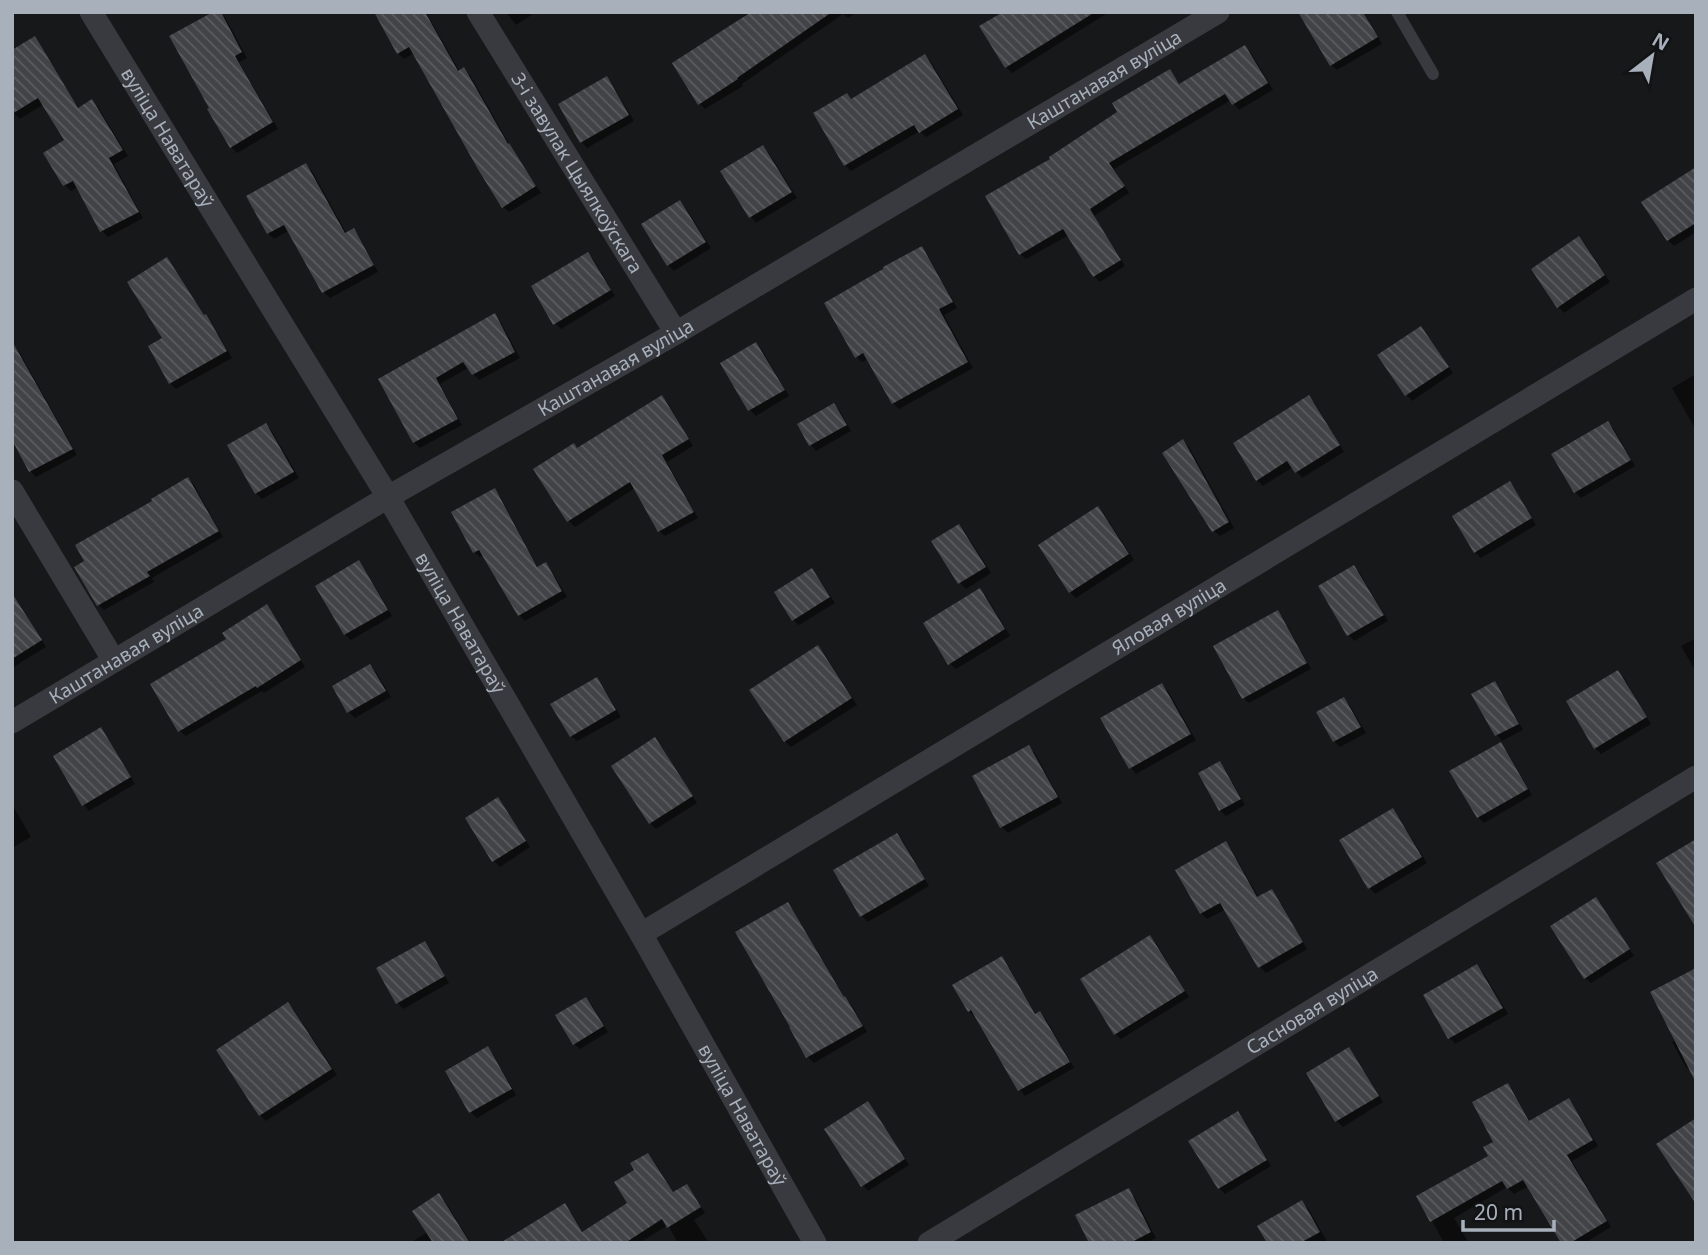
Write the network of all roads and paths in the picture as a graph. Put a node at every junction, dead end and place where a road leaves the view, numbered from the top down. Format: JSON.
{"nodes":[{"id":1,"x":91,"y":12,"type":"edge"},
{"id":2,"x":478,"y":12,"type":"edge"},
{"id":3,"x":1218,"y":12,"type":"edge"},
{"id":4,"x":1397,"y":12,"type":"edge"},
{"id":5,"x":1433,"y":74,"type":"dead end"},
{"id":6,"x":1696,"y":299,"type":"edge"},
{"id":7,"x":676,"y":333,"type":"junction"},
{"id":8,"x":12,"y":491,"type":"edge"},
{"id":9,"x":387,"y":497,"type":"junction"},
{"id":10,"x":114,"y":661,"type":"junction"},
{"id":11,"x":12,"y":722,"type":"edge"},
{"id":12,"x":1696,"y":777,"type":"edge"},
{"id":13,"x":641,"y":934,"type":"junction"},
{"id":14,"x":815,"y":1243,"type":"edge"},
{"id":15,"x":929,"y":1243,"type":"edge"}],
"edges":[{"from":1,"to":9,"type":"street","name":"вуліца Наватараў"},
{"from":2,"to":7,"type":"street","name":"3-і завулак Цыялкоўскага"},
{"from":3,"to":7,"type":"street","name":"Каштанавая вуліца"},
{"from":4,"to":5,"type":"lane"},
{"from":6,"to":13,"type":"street","name":"Яловая вуліца"},
{"from":7,"to":9,"type":"street","name":"Каштанавая вуліца"},
{"from":8,"to":10,"type":"street"},
{"from":9,"to":10,"type":"street","name":"Каштанавая вуліца"},
{"from":9,"to":13,"type":"street","name":"вуліца Наватараў"},
{"from":10,"to":11,"type":"street","name":"Каштанавая вуліца"},
{"from":12,"to":15,"type":"street","name":"Сасновая вуліца"},
{"from":13,"to":14,"type":"street","name":"вуліца Наватараў"}]}
